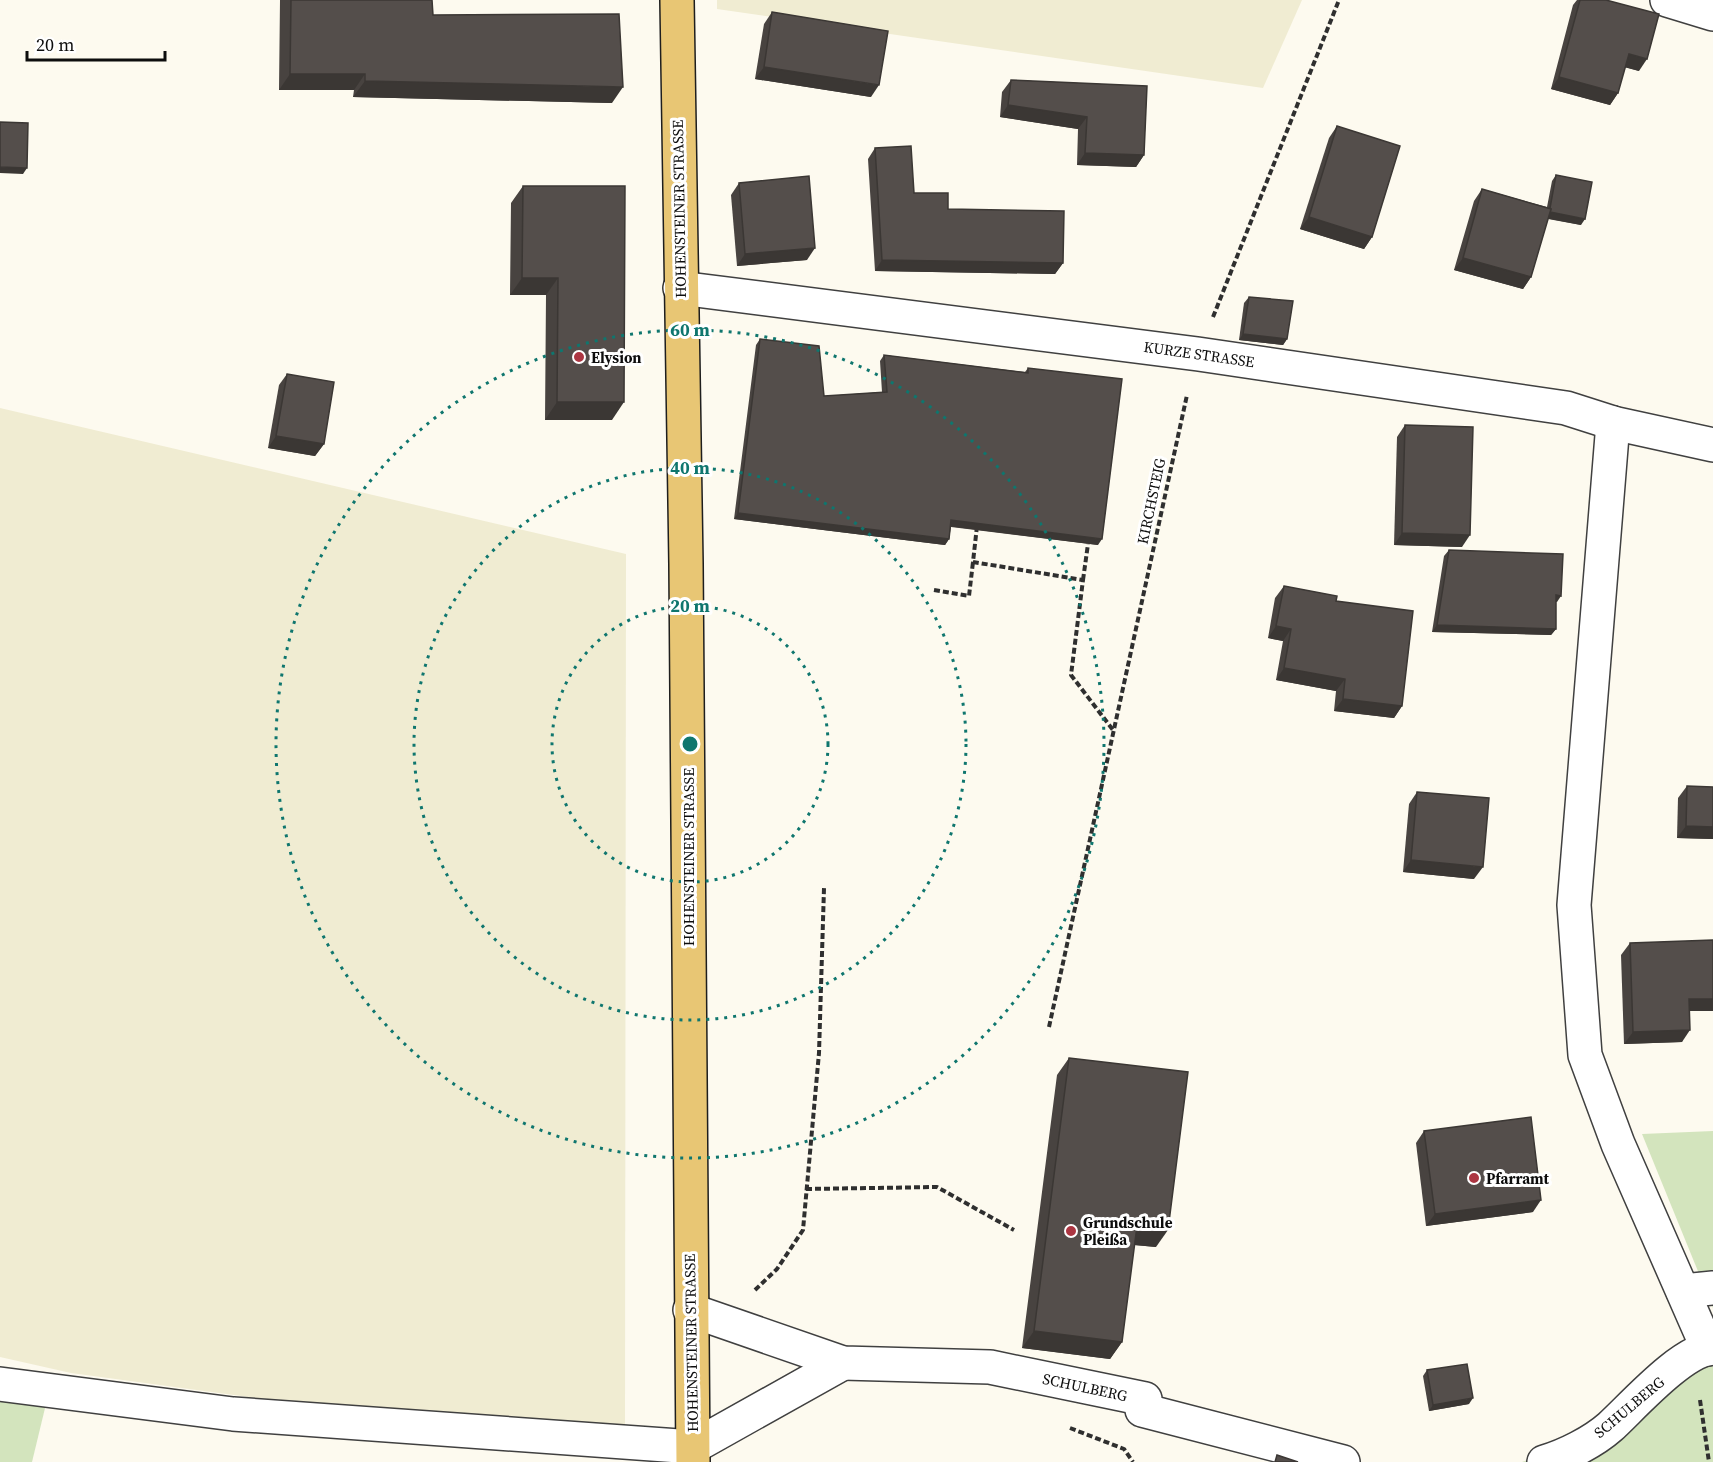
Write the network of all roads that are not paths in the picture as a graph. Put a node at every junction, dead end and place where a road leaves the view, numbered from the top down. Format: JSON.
{"nodes":[{"id":1,"x":677,"y":0,"type":"edge"},
{"id":2,"x":1667,"y":0,"type":"edge"},
{"id":3,"x":1713,"y":14,"type":"edge"},
{"id":4,"x":680,"y":288,"type":"junction"},
{"id":5,"x":1613,"y":423,"type":"junction"},
{"id":6,"x":1713,"y":445,"type":"edge"},
{"id":7,"x":1698,"y":1289,"type":"edge"},
{"id":8,"x":690,"y":1310,"type":"junction"},
{"id":9,"x":1705,"y":1351,"type":"edge"},
{"id":10,"x":843,"y":1363,"type":"junction"},
{"id":11,"x":0,"y":1384,"type":"edge"},
{"id":12,"x":693,"y":1454,"type":"edge"},
{"id":13,"x":1343,"y":1462,"type":"edge"},
{"id":14,"x":1544,"y":1462,"type":"edge"}],
"edges":[{"from":1,"to":4,"type":"main road","name":"HOHENSTEINER STRASSE"},
{"from":2,"to":3,"type":"street"},
{"from":4,"to":5,"type":"street","name":"KURZE STRASSE"},
{"from":4,"to":8,"type":"main road","name":"HOHENSTEINER STRASSE"},
{"from":5,"to":6,"type":"street","name":"KURZE STRASSE"},
{"from":5,"to":7,"type":"street"},
{"from":7,"to":9,"type":"street"},
{"from":8,"to":10,"type":"street","name":"SCHULBERG"},
{"from":8,"to":12,"type":"main road","name":"HOHENSTEINER STRASSE"},
{"from":9,"to":14,"type":"street","name":"SCHULBERG"},
{"from":10,"to":12,"type":"street"},
{"from":10,"to":13,"type":"street","name":"SCHULBERG"},
{"from":11,"to":12,"type":"street"}]}
